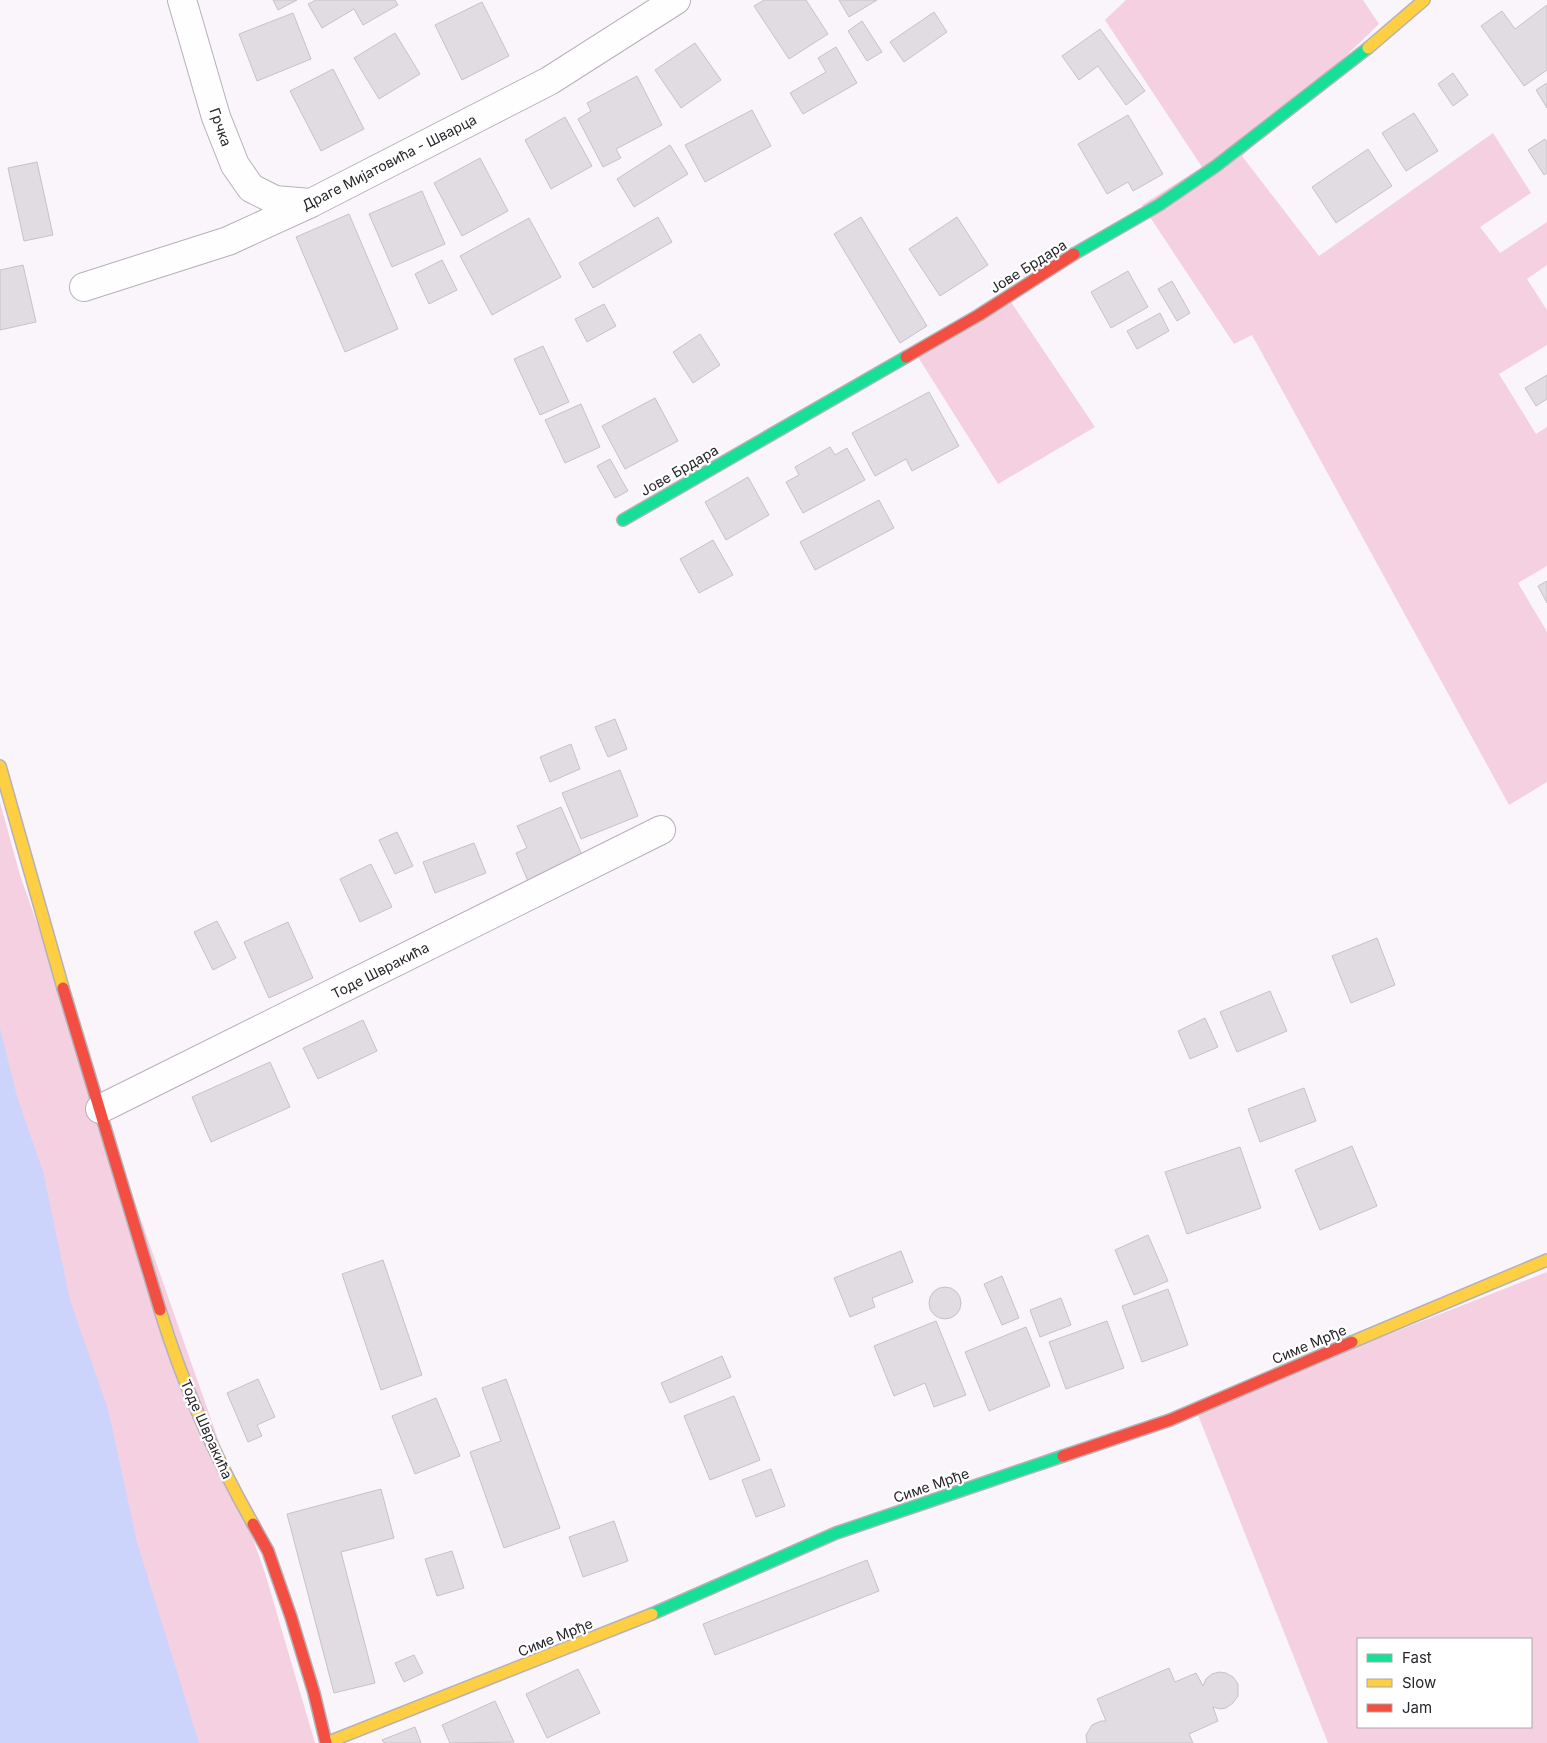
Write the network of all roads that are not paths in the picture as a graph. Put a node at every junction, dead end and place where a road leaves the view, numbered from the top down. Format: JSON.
{"nodes":[{"id":1,"x":182,"y":0,"type":"edge"},
{"id":2,"x":676,"y":0,"type":"edge"},
{"id":3,"x":1424,"y":0,"type":"edge"},
{"id":4,"x":311,"y":203,"type":"junction"},
{"id":5,"x":84,"y":286,"type":"dead end"},
{"id":6,"x":623,"y":520,"type":"dead end"},
{"id":7,"x":0,"y":766,"type":"edge"},
{"id":8,"x":661,"y":830,"type":"dead end"},
{"id":9,"x":100,"y":1110,"type":"junction"},
{"id":10,"x":1547,"y":1260,"type":"edge"},
{"id":11,"x":326,"y":1743,"type":"edge"}],
"edges":[{"from":1,"to":4,"type":"street","name":"Грчка"},
{"from":2,"to":4,"type":"street","name":"Драге Мијатовића - Шварца"},
{"from":3,"to":6,"type":"street","name":"Јове Брдара"},
{"from":4,"to":5,"type":"street","name":"Драге Мијатовића - Шварца"},
{"from":7,"to":9,"type":"street","name":"Тоде Швракића"},
{"from":8,"to":9,"type":"street","name":"Тоде Швракића"},
{"from":9,"to":11,"type":"street","name":"Тоде Швракића"},
{"from":10,"to":11,"type":"street","name":"Симе Мрђе"}]}
